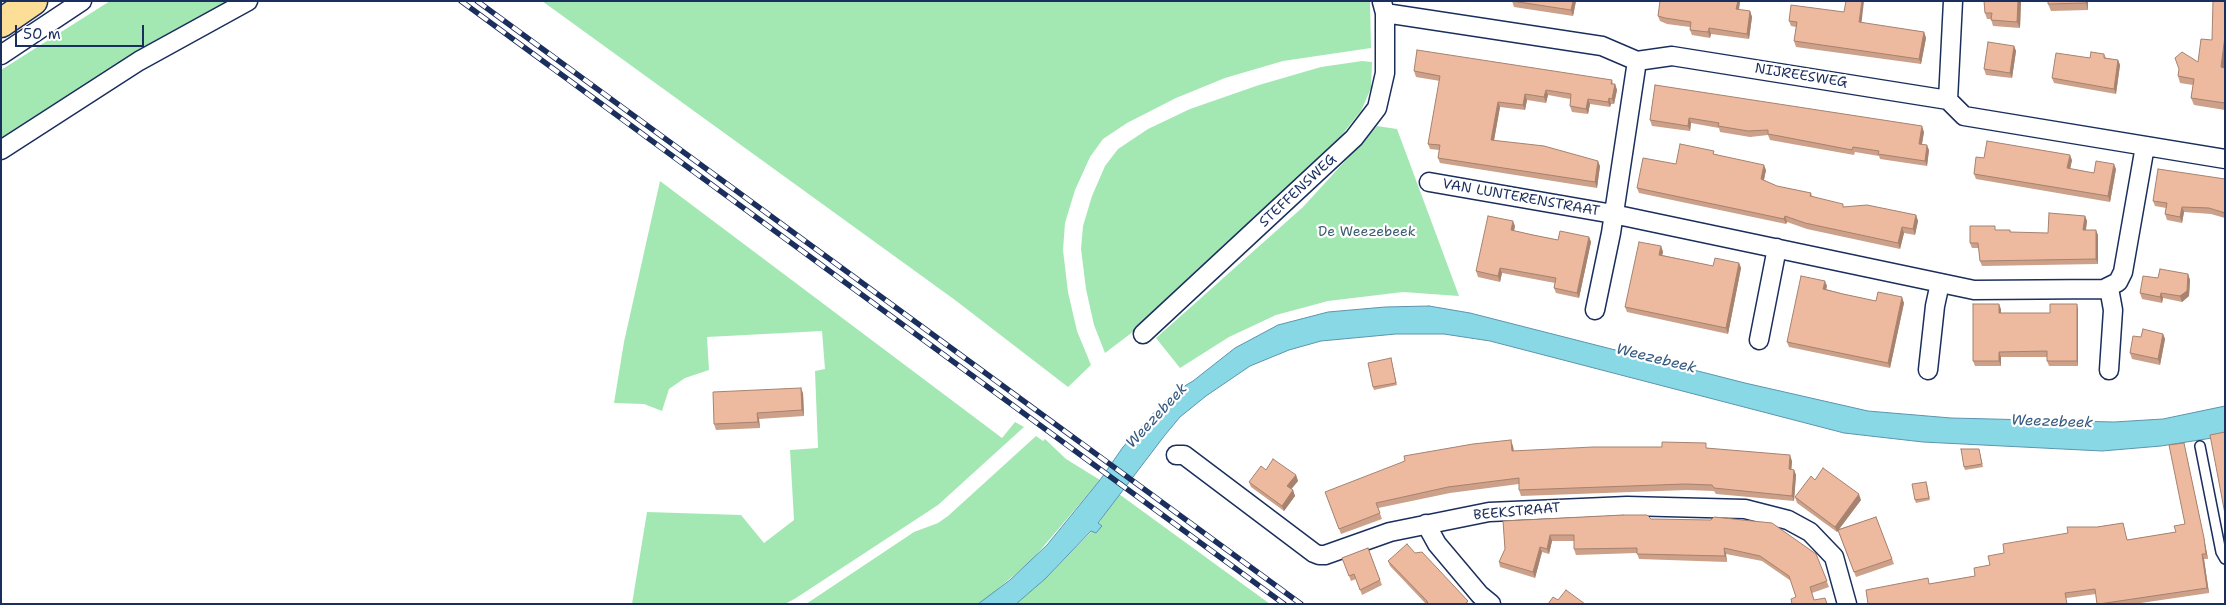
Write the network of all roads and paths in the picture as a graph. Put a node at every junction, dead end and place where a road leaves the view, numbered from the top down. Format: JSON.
{"nodes":[{"id":1,"x":32,"y":1,"type":"edge"},
{"id":2,"x":82,"y":1,"type":"edge"},
{"id":3,"x":248,"y":1,"type":"edge"},
{"id":4,"x":1953,"y":1,"type":"edge"},
{"id":5,"x":1383,"y":7,"type":"edge"},
{"id":6,"x":1,"y":23,"type":"edge"},
{"id":7,"x":1,"y":55,"type":"edge"},
{"id":8,"x":1637,"y":61,"type":"junction"},
{"id":9,"x":1948,"y":100,"type":"junction"},
{"id":10,"x":2145,"y":146,"type":"junction"},
{"id":11,"x":1,"y":150,"type":"edge"},
{"id":12,"x":2225,"y":159,"type":"edge"},
{"id":13,"x":1429,"y":182,"type":"dead end"},
{"id":14,"x":1614,"y":214,"type":"junction"},
{"id":15,"x":1777,"y":248,"type":"junction"},
{"id":16,"x":1940,"y":283,"type":"junction"},
{"id":17,"x":2109,"y":288,"type":"junction"},
{"id":18,"x":1595,"y":310,"type":"dead end"},
{"id":19,"x":1143,"y":334,"type":"dead end"},
{"id":20,"x":1758,"y":340,"type":"dead end"},
{"id":21,"x":1928,"y":370,"type":"dead end"},
{"id":22,"x":2109,"y":370,"type":"dead end"},
{"id":23,"x":2200,"y":446,"type":"dead end"},
{"id":24,"x":1176,"y":455,"type":"dead end"},
{"id":25,"x":1426,"y":524,"type":"junction"},
{"id":26,"x":2225,"y":558,"type":"edge"},
{"id":27,"x":1492,"y":604,"type":"edge"},
{"id":28,"x":1847,"y":604,"type":"edge"}],
"edges":[{"from":1,"to":6,"type":"main road"},
{"from":2,"to":7,"type":"street"},
{"from":3,"to":11,"type":"street"},
{"from":4,"to":9,"type":"street"},
{"from":5,"to":8,"type":"street"},
{"from":5,"to":19,"type":"street","name":"STEFFENSWEG"},
{"from":8,"to":9,"type":"street","name":"NIJREESWEG"},
{"from":8,"to":14,"type":"street","name":"VAN LUNTERENSTRAAT"},
{"from":9,"to":10,"type":"street"},
{"from":10,"to":12,"type":"street"},
{"from":10,"to":17,"type":"street"},
{"from":13,"to":14,"type":"street","name":"VAN LUNTERENSTRAAT"},
{"from":14,"to":15,"type":"street","name":"VAN LUNTERENSTRAAT"},
{"from":14,"to":18,"type":"street","name":"VAN LUNTERENSTRAAT"},
{"from":15,"to":16,"type":"street","name":"VAN LUNTERENSTRAAT"},
{"from":15,"to":20,"type":"street"},
{"from":16,"to":17,"type":"street","name":"VAN LUNTERENSTRAAT"},
{"from":16,"to":21,"type":"street"},
{"from":17,"to":22,"type":"street"},
{"from":23,"to":26,"type":"lane"},
{"from":24,"to":25,"type":"street","name":"BEEKSTRAAT"},
{"from":25,"to":27,"type":"street"},
{"from":25,"to":28,"type":"street","name":"BEEKSTRAAT"}]}
